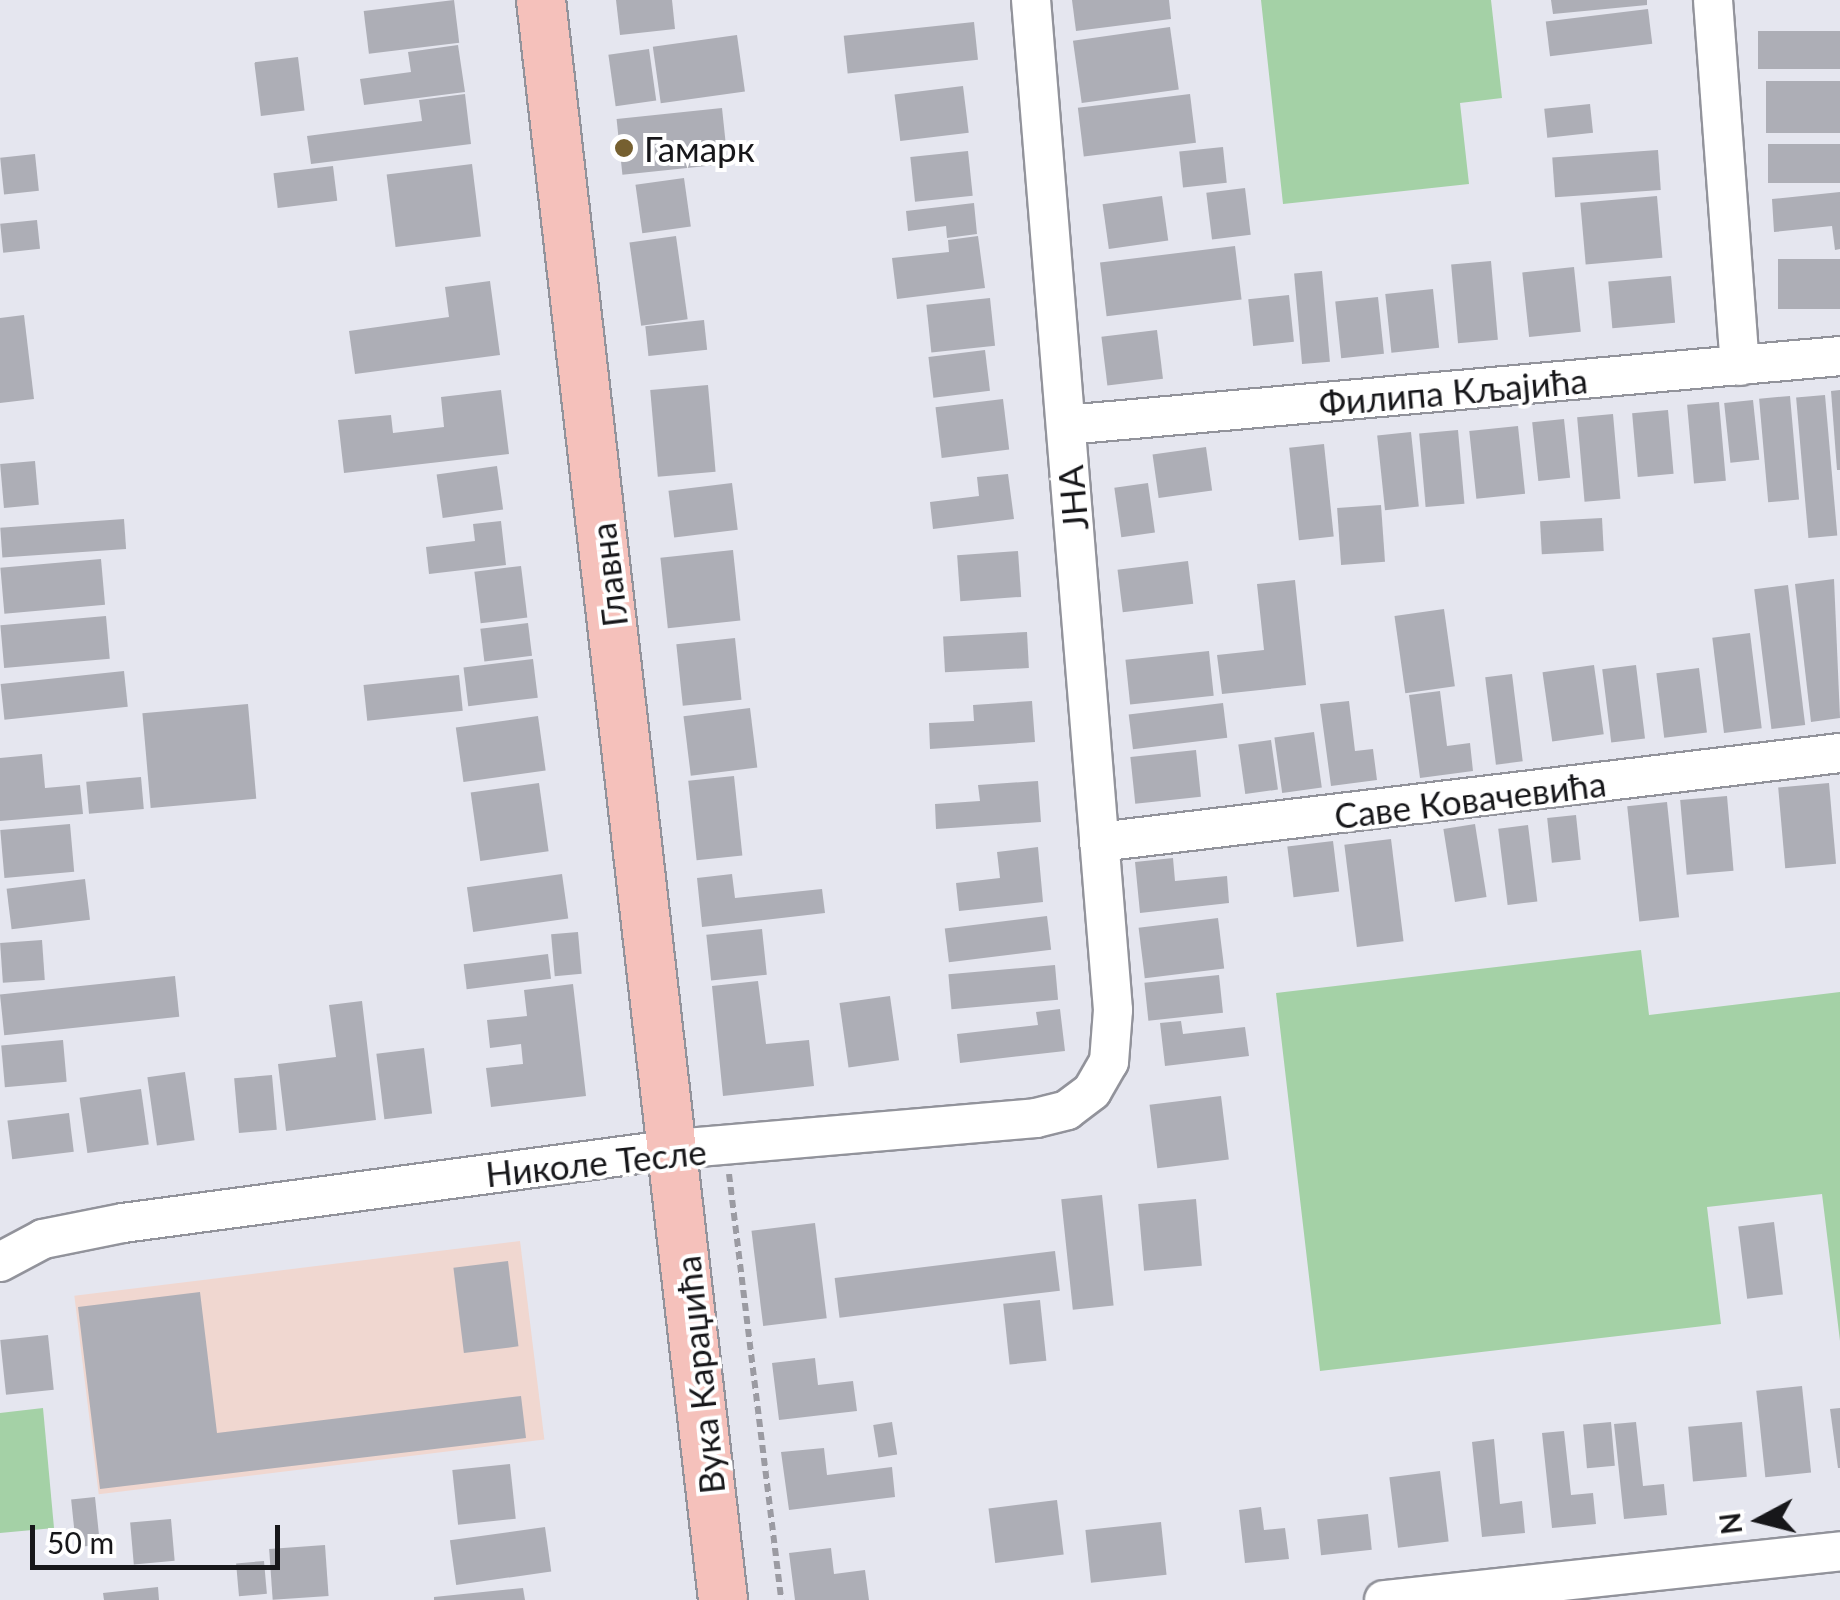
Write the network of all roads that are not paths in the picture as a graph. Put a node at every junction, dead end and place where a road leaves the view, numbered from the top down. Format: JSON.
{"nodes":[{"id":1,"x":541,"y":0,"type":"edge"},
{"id":2,"x":1032,"y":0,"type":"edge"},
{"id":3,"x":1713,"y":0,"type":"edge"},
{"id":4,"x":1840,"y":356,"type":"edge"},
{"id":5,"x":1740,"y":366,"type":"junction"},
{"id":6,"x":1066,"y":424,"type":"junction"},
{"id":7,"x":1840,"y":753,"type":"edge"},
{"id":8,"x":1099,"y":842,"type":"junction"},
{"id":9,"x":1111,"y":996,"type":"joint"},
{"id":10,"x":675,"y":1149,"type":"junction"},
{"id":11,"x":0,"y":1262,"type":"edge"},
{"id":12,"x":1840,"y":1551,"type":"edge"},
{"id":13,"x":723,"y":1600,"type":"edge"},
{"id":14,"x":1384,"y":1600,"type":"edge"}],
"edges":[{"from":1,"to":10,"type":"main road","name":"Главна"},
{"from":2,"to":6,"type":"street","name":"ЈНА"},
{"from":3,"to":5,"type":"street"},
{"from":4,"to":5,"type":"street","name":"Филипа Кљајића"},
{"from":5,"to":6,"type":"street","name":"Филипа Кљајића"},
{"from":6,"to":8,"type":"street","name":"ЈНА"},
{"from":7,"to":8,"type":"street","name":"Саве Ковачевића"},
{"from":8,"to":9,"type":"street","name":"ЈНА"},
{"from":9,"to":10,"type":"street","name":"Николе Тесле"},
{"from":10,"to":11,"type":"street","name":"Николе Тесле"},
{"from":10,"to":13,"type":"main road","name":"Вука Караџића"},
{"from":12,"to":14,"type":"street"}]}
